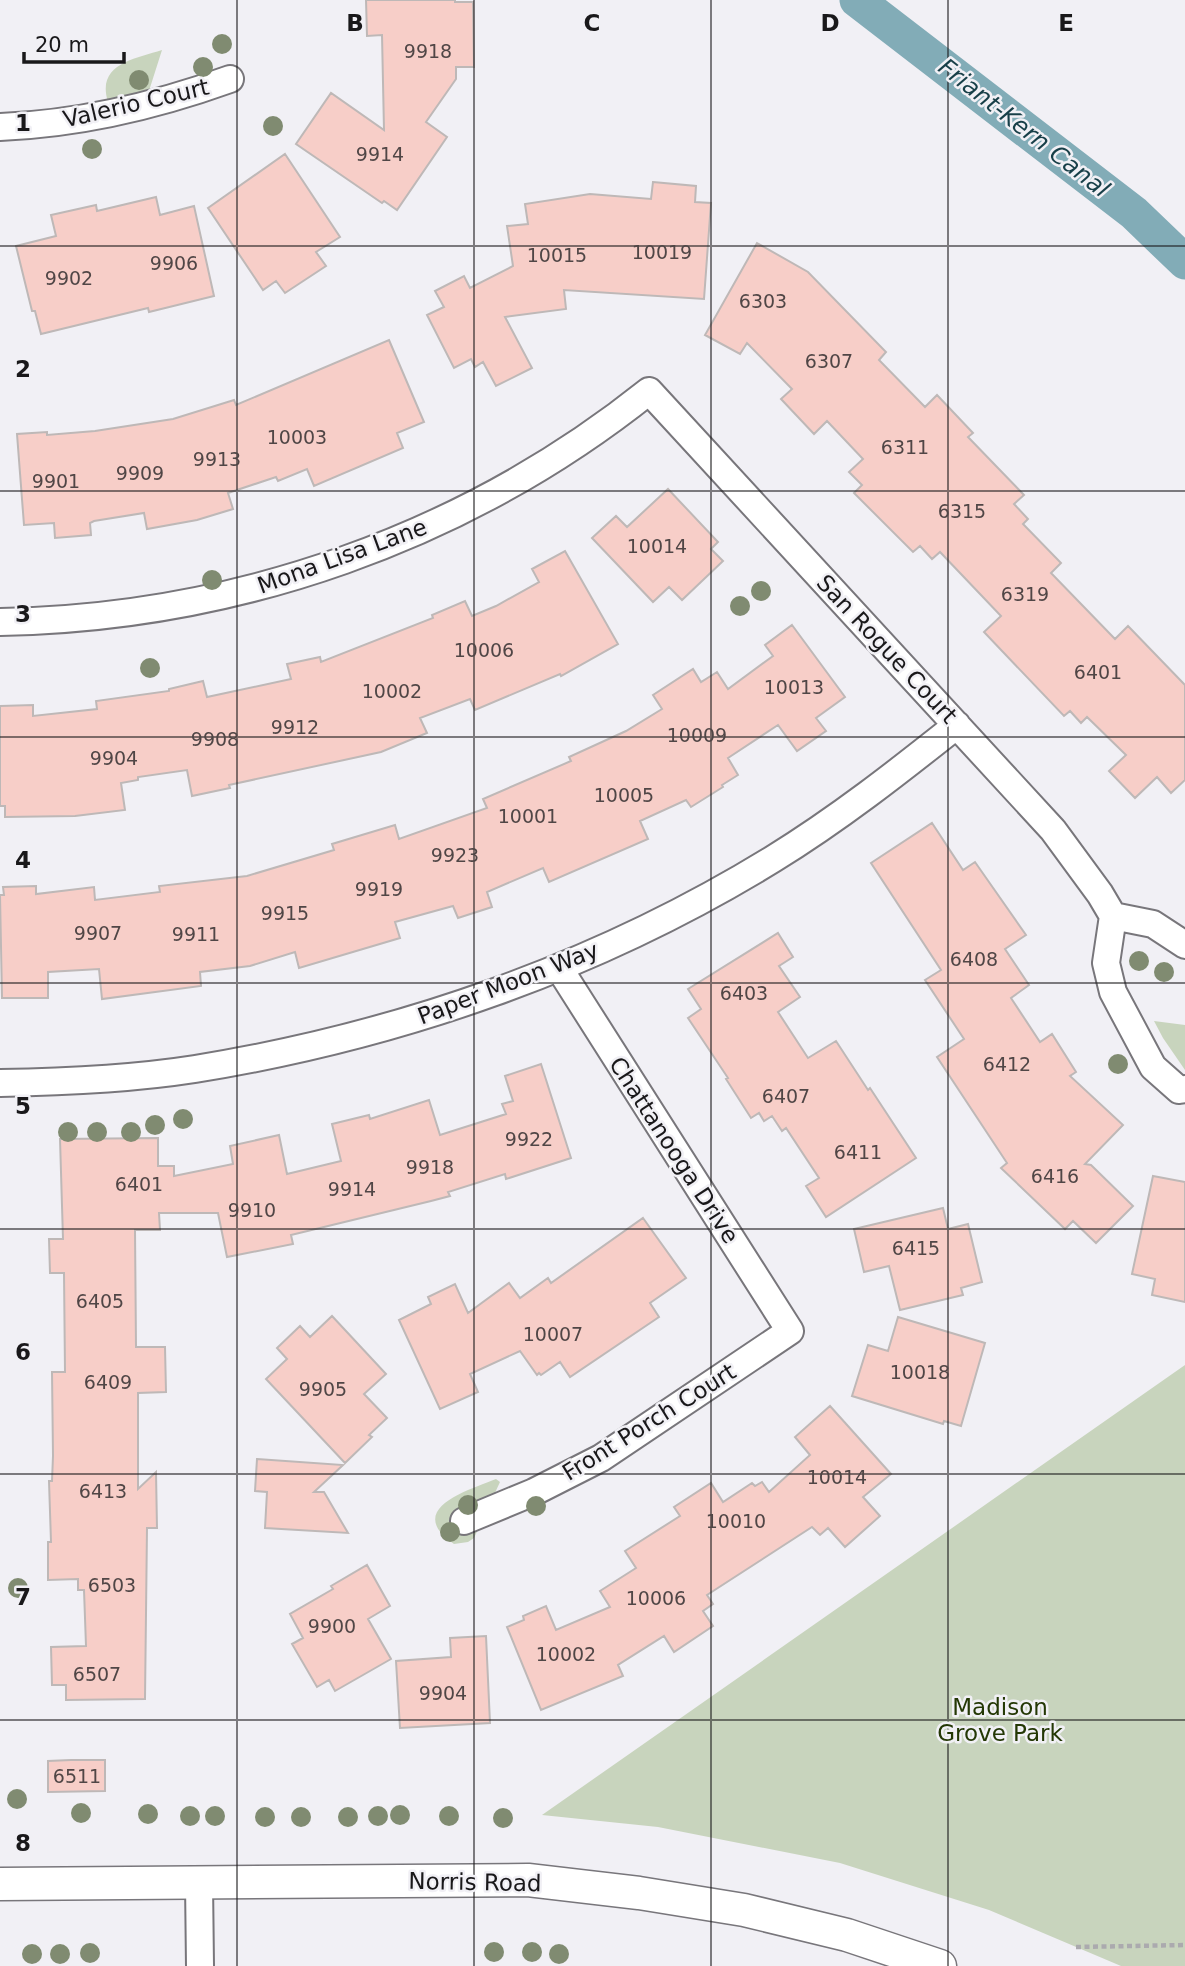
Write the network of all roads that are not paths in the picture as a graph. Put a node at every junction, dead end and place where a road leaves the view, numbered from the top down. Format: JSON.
{"nodes":[{"id":1,"x":230,"y":79,"type":"dead end"},
{"id":2,"x":0,"y":127,"type":"edge"},
{"id":3,"x":649,"y":391,"type":"joint"},
{"id":4,"x":0,"y":622,"type":"edge"},
{"id":5,"x":957,"y":725,"type":"junction"},
{"id":6,"x":1113,"y":916,"type":"junction"},
{"id":7,"x":1185,"y":945,"type":"edge"},
{"id":8,"x":559,"y":968,"type":"junction"},
{"id":9,"x":0,"y":1083,"type":"edge"},
{"id":10,"x":1185,"y":1090,"type":"edge"},
{"id":11,"x":790,"y":1331,"type":"joint"},
{"id":12,"x":464,"y":1521,"type":"dead end"},
{"id":13,"x":200,"y":1882,"type":"junction"},
{"id":14,"x":0,"y":1884,"type":"edge"},
{"id":15,"x":200,"y":1966,"type":"edge"},
{"id":16,"x":940,"y":1966,"type":"edge"}],
"edges":[{"from":1,"to":2,"type":"street","name":"Valerio Court"},
{"from":3,"to":4,"type":"street","name":"Mona Lisa Lane"},
{"from":3,"to":5,"type":"street","name":"San Rogue Court"},
{"from":5,"to":6,"type":"street","name":"San Rogue Court"},
{"from":5,"to":8,"type":"street","name":"Paper Moon Way"},
{"from":6,"to":7,"type":"street"},
{"from":6,"to":10,"type":"street"},
{"from":8,"to":9,"type":"street","name":"Paper Moon Way"},
{"from":8,"to":11,"type":"street","name":"Chattanooga Drive"},
{"from":11,"to":12,"type":"street","name":"Front Porch Court"},
{"from":13,"to":14,"type":"street","name":"Norris Road"},
{"from":13,"to":15,"type":"street"},
{"from":13,"to":16,"type":"street","name":"Norris Road"}]}
